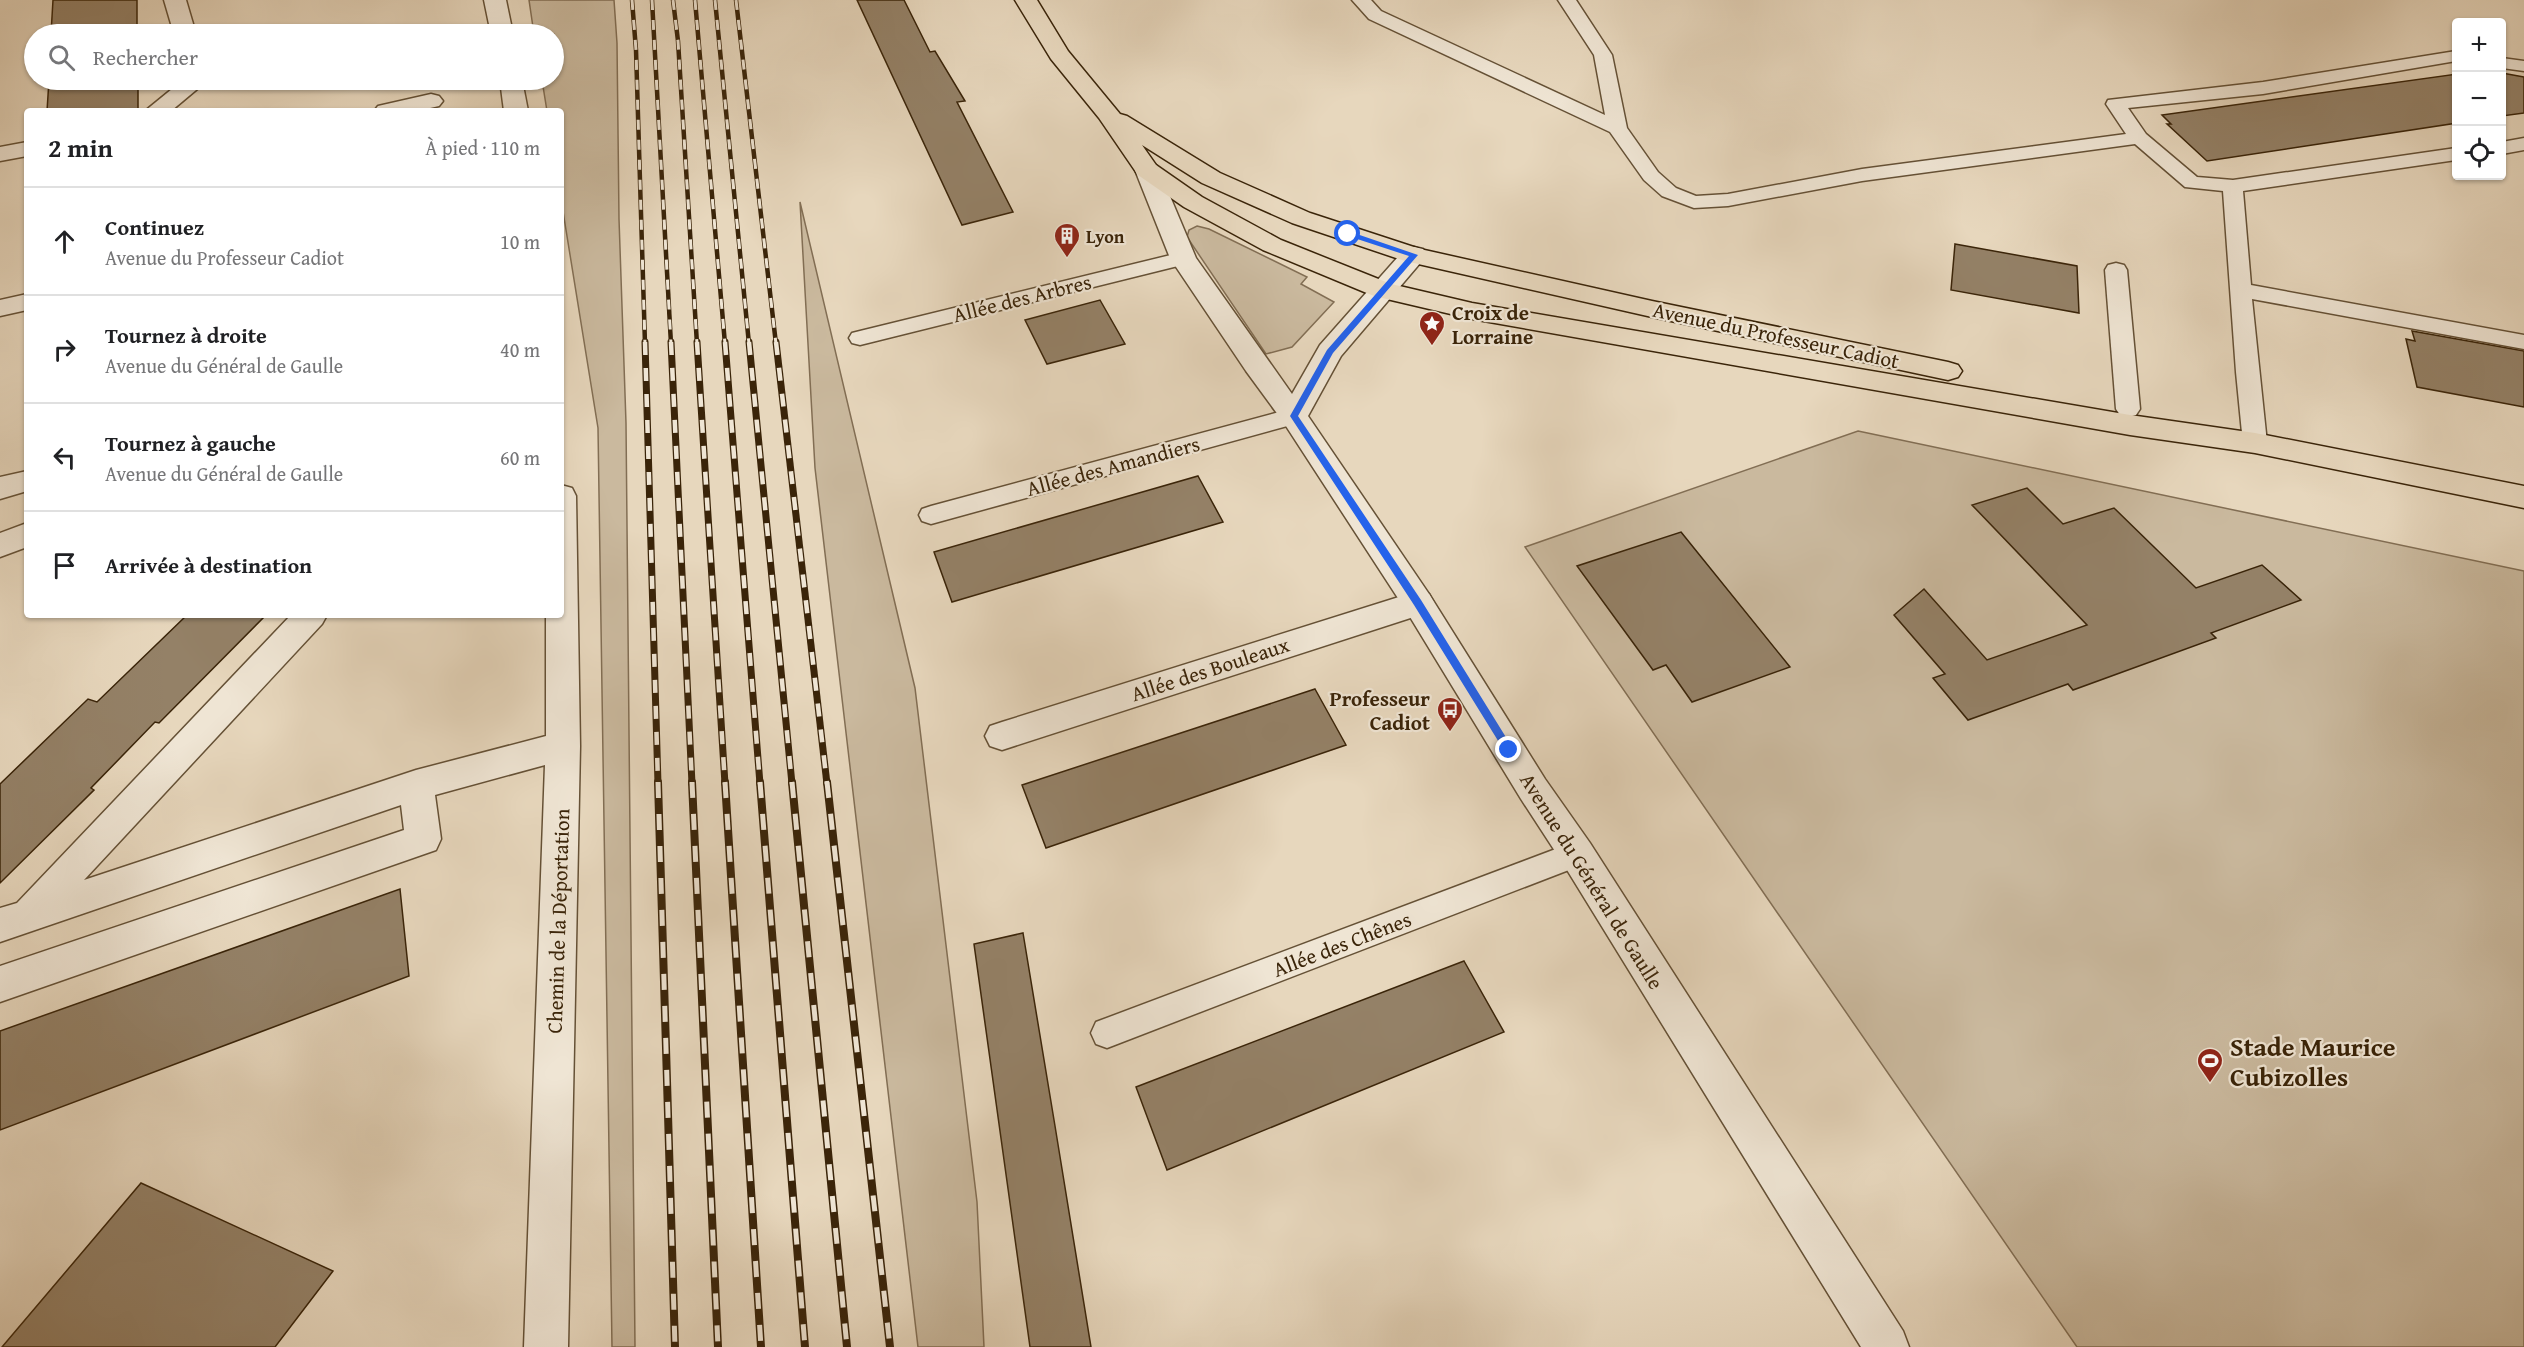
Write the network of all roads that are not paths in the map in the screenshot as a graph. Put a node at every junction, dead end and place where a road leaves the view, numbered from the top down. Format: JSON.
{"nodes":[{"id":1,"x":175,"y":0,"type":"edge"},
{"id":2,"x":495,"y":0,"type":"edge"},
{"id":3,"x":1026,"y":0,"type":"edge"},
{"id":4,"x":1361,"y":0,"type":"edge"},
{"id":5,"x":1567,"y":0,"type":"edge"},
{"id":6,"x":182,"y":24,"type":"edge"},
{"id":7,"x":500,"y":24,"type":"edge"},
{"id":8,"x":2452,"y":57,"type":"edge"},
{"id":9,"x":2506,"y":64,"type":"edge"},
{"id":10,"x":2524,"y":66,"type":"edge"},
{"id":11,"x":184,"y":90,"type":"edge"},
{"id":12,"x":513,"y":90,"type":"edge"},
{"id":13,"x":431,"y":101,"type":"dead end"},
{"id":14,"x":161,"y":108,"type":"edge"},
{"id":15,"x":400,"y":108,"type":"edge"},
{"id":16,"x":516,"y":108,"type":"edge"},
{"id":17,"x":1107,"y":113,"type":"junction"},
{"id":18,"x":1617,"y":128,"type":"junction"},
{"id":19,"x":2139,"y":138,"type":"junction"},
{"id":20,"x":2524,"y":144,"type":"edge"},
{"id":21,"x":2506,"y":146,"type":"edge"},
{"id":22,"x":24,"y":150,"type":"edge"},
{"id":23,"x":0,"y":154,"type":"edge"},
{"id":24,"x":2452,"y":155,"type":"edge"},
{"id":25,"x":1147,"y":170,"type":"junction"},
{"id":26,"x":2233,"y":186,"type":"junction"},
{"id":27,"x":1301,"y":218,"type":"joint"},
{"id":28,"x":1414,"y":255,"type":"junction"},
{"id":29,"x":1183,"y":258,"type":"junction"},
{"id":30,"x":2116,"y":270,"type":"dead end"},
{"id":31,"x":1383,"y":290,"type":"junction"},
{"id":32,"x":2241,"y":290,"type":"junction"},
{"id":33,"x":24,"y":303,"type":"edge"},
{"id":34,"x":0,"y":308,"type":"edge"},
{"id":35,"x":860,"y":338,"type":"dead end"},
{"id":36,"x":2524,"y":342,"type":"edge"},
{"id":37,"x":2128,"y":410,"type":"junction"},
{"id":38,"x":1294,"y":416,"type":"junction"},
{"id":39,"x":2255,"y":443,"type":"junction"},
{"id":40,"x":24,"y":482,"type":"edge"},
{"id":41,"x":0,"y":488,"type":"edge"},
{"id":42,"x":2524,"y":497,"type":"edge"},
{"id":43,"x":931,"y":515,"type":"dead end"},
{"id":44,"x":24,"y":535,"type":"edge"},
{"id":45,"x":0,"y":546,"type":"edge"},
{"id":46,"x":1418,"y":603,"type":"junction"},
{"id":47,"x":308,"y":618,"type":"edge"},
{"id":48,"x":562,"y":618,"type":"edge"},
{"id":49,"x":1002,"y":736,"type":"dead end"},
{"id":50,"x":563,"y":746,"type":"junction"},
{"id":51,"x":416,"y":785,"type":"junction"},
{"id":52,"x":1577,"y":854,"type":"junction"},
{"id":53,"x":14,"y":920,"type":"edge"},
{"id":54,"x":0,"y":984,"type":"edge"},
{"id":55,"x":1107,"y":1034,"type":"dead end"},
{"id":56,"x":546,"y":1347,"type":"edge"},
{"id":57,"x":1887,"y":1347,"type":"edge"}],
"edges":[{"from":1,"to":6,"type":"street"},
{"from":2,"to":7,"type":"street"},
{"from":3,"to":17,"type":"main road","name":"Avenue du Général de Gaulle"},
{"from":4,"to":18,"type":"lane"},
{"from":5,"to":18,"type":"lane"},
{"from":8,"to":19,"type":"lane"},
{"from":9,"to":10,"type":"lane"},
{"from":11,"to":14,"type":"street"},
{"from":12,"to":16,"type":"street"},
{"from":13,"to":15,"type":"street"},
{"from":17,"to":25,"type":"main road","name":"Avenue du Général de Gaulle"},
{"from":17,"to":27,"type":"main road","name":"Avenue du Général de Gaulle"},
{"from":18,"to":19,"type":"lane"},
{"from":19,"to":26,"type":"lane"},
{"from":20,"to":21,"type":"lane"},
{"from":22,"to":23,"type":"street"},
{"from":24,"to":26,"type":"lane"},
{"from":25,"to":29,"type":"street","name":"Avenue du Général de Gaulle"},
{"from":25,"to":31,"type":"main road","name":"Avenue du Général de Gaulle"},
{"from":26,"to":32,"type":"lane"},
{"from":27,"to":28,"type":"main road","name":"Avenue du Professeur Cadiot"},
{"from":28,"to":31,"type":"street"},
{"from":28,"to":37,"type":"main road","name":"Avenue du Professeur Cadiot"},
{"from":29,"to":35,"type":"lane","name":"Allée des Arbres"},
{"from":29,"to":38,"type":"street","name":"Avenue du Général de Gaulle"},
{"from":30,"to":37,"type":"lane"},
{"from":31,"to":38,"type":"street"},
{"from":31,"to":39,"type":"main road","name":"Avenue du Professeur Cadiot"},
{"from":32,"to":36,"type":"lane"},
{"from":32,"to":39,"type":"lane"},
{"from":33,"to":34,"type":"street"},
{"from":37,"to":39,"type":"main road","name":"Avenue du Professeur Cadiot"},
{"from":38,"to":43,"type":"lane","name":"Allée des Amandiers"},
{"from":38,"to":46,"type":"street","name":"Avenue du Général de Gaulle"},
{"from":39,"to":42,"type":"main road","name":"Avenue du Professeur Cadiot"},
{"from":40,"to":41,"type":"street"},
{"from":44,"to":45,"type":"street"},
{"from":46,"to":49,"type":"street","name":"Allée des Bouleaux"},
{"from":46,"to":52,"type":"street","name":"Avenue du Général de Gaulle"},
{"from":47,"to":53,"type":"street"},
{"from":48,"to":50,"type":"street","name":"Chemin de la Déportation"},
{"from":50,"to":51,"type":"street"},
{"from":50,"to":56,"type":"street","name":"Chemin de la Déportation"},
{"from":51,"to":53,"type":"street"},
{"from":51,"to":54,"type":"street"},
{"from":52,"to":55,"type":"lane","name":"Allée des Chênes"},
{"from":52,"to":57,"type":"street","name":"Avenue du Général de Gaulle"}]}
